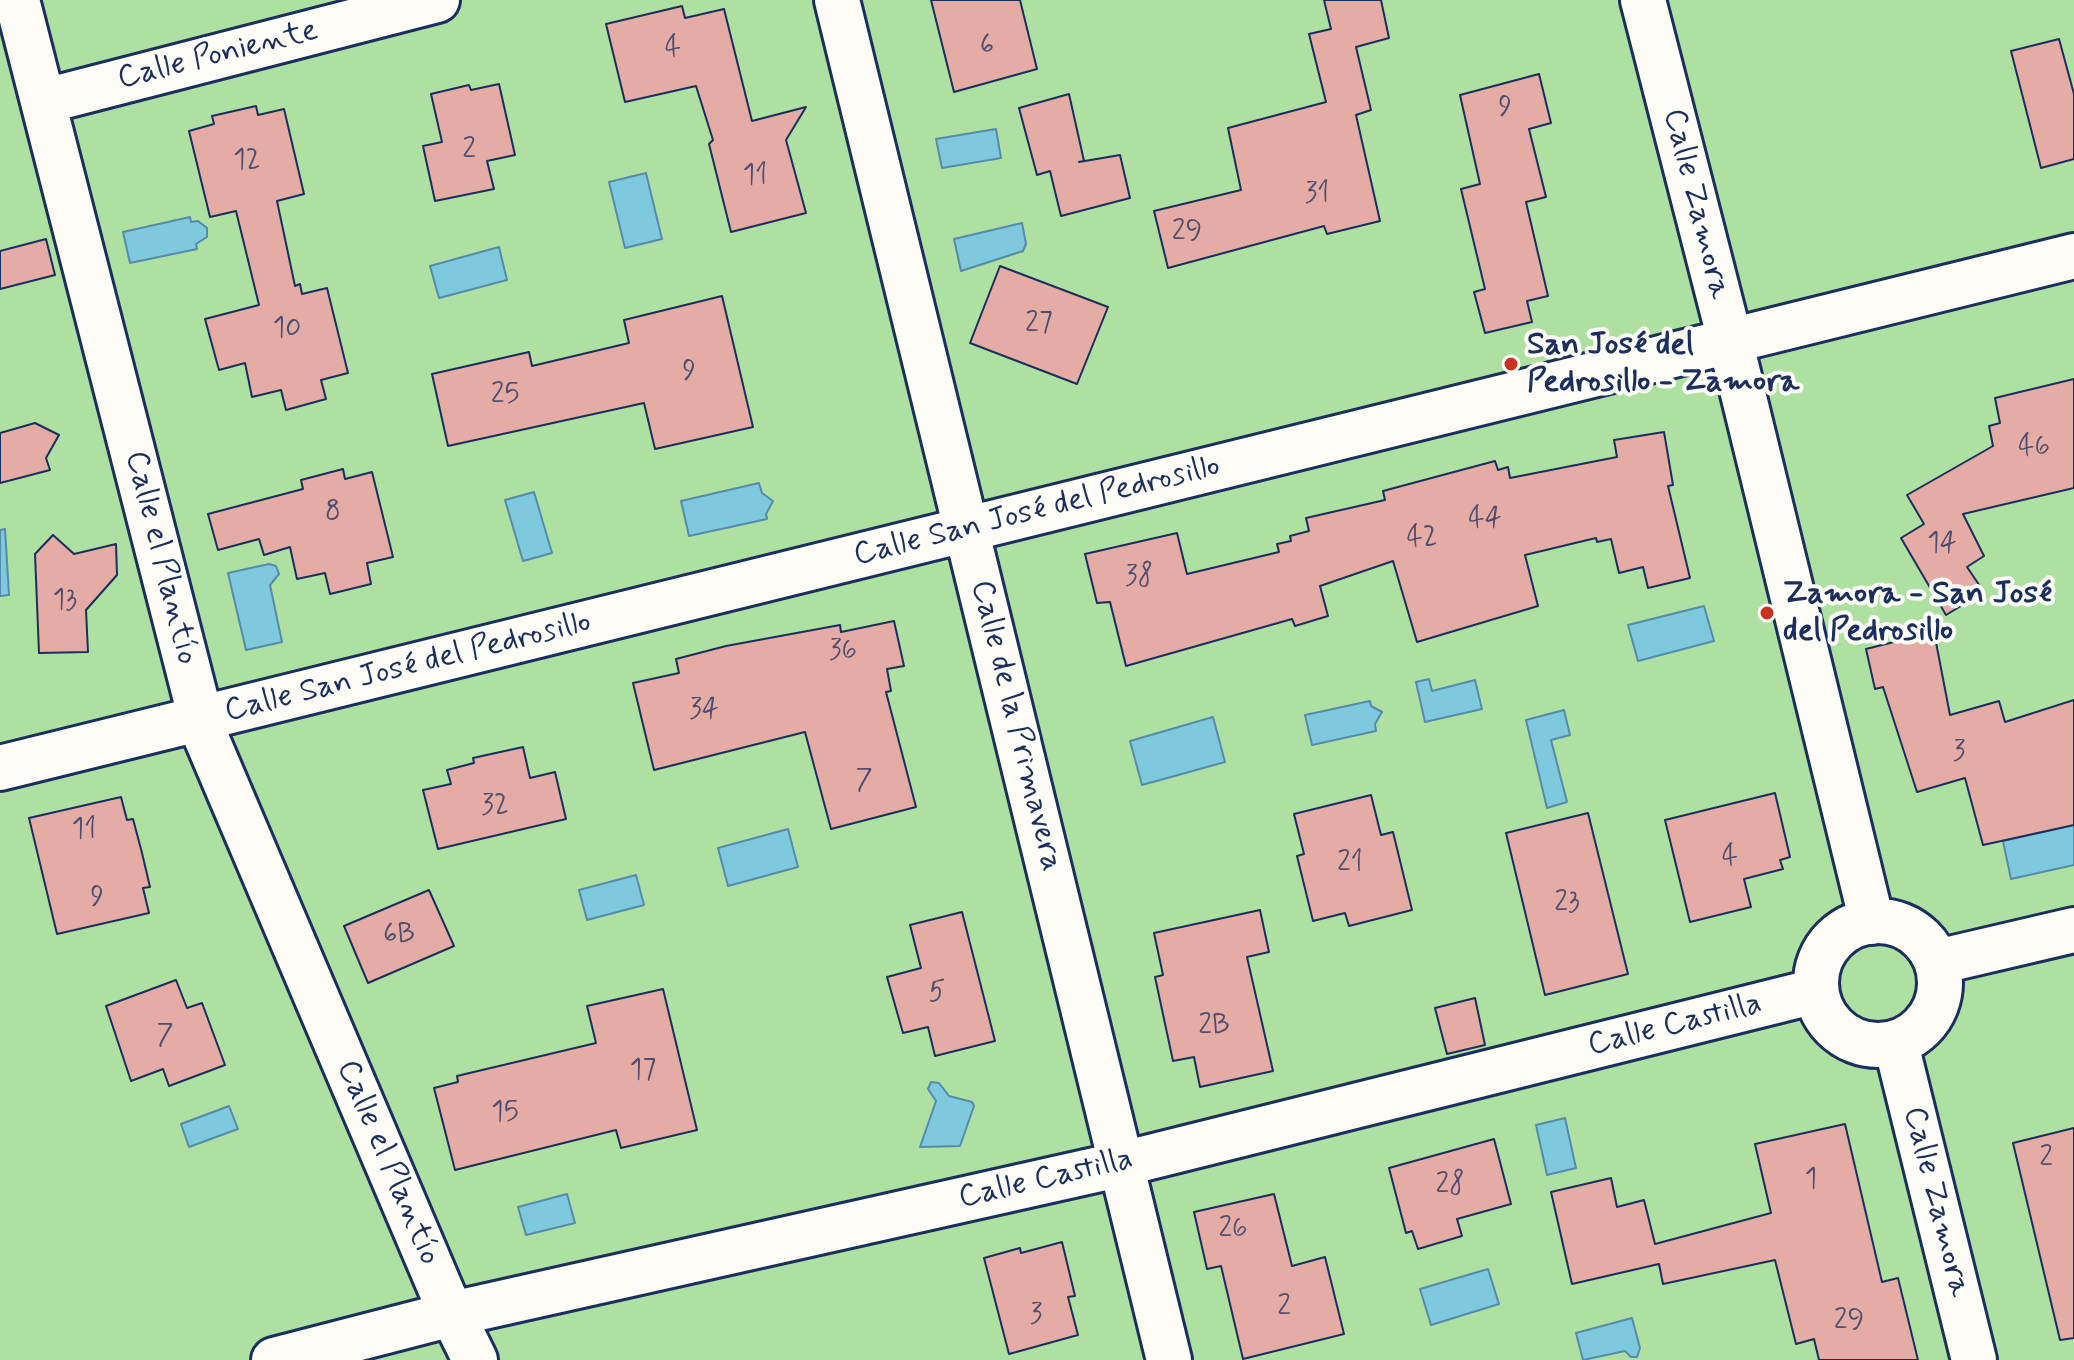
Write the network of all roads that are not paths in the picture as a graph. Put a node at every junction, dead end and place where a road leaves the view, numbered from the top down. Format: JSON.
{"nodes":[{"id":1,"x":17,"y":0,"type":"edge"},
{"id":2,"x":437,"y":0,"type":"edge"},
{"id":3,"x":837,"y":0,"type":"edge"},
{"id":4,"x":1643,"y":0,"type":"edge"},
{"id":5,"x":45,"y":101,"type":"junction"},
{"id":6,"x":2074,"y":256,"type":"edge"},
{"id":7,"x":1730,"y":340,"type":"junction"},
{"id":8,"x":967,"y":530,"type":"junction"},
{"id":9,"x":200,"y":719,"type":"junction"},
{"id":10,"x":0,"y":768,"type":"edge"},
{"id":11,"x":1872,"y":922,"type":"junction"},
{"id":12,"x":2074,"y":930,"type":"edge"},
{"id":13,"x":1937,"y":962,"type":"junction"},
{"id":14,"x":1816,"y":991,"type":"junction"},
{"id":15,"x":1896,"y":1044,"type":"junction"},
{"id":16,"x":1122,"y":1164,"type":"junction"},
{"id":17,"x":452,"y":1314,"type":"junction"},
{"id":18,"x":274,"y":1360,"type":"edge"},
{"id":19,"x":475,"y":1360,"type":"edge"},
{"id":20,"x":1169,"y":1360,"type":"edge"},
{"id":21,"x":1974,"y":1360,"type":"edge"}],
"edges":[{"from":1,"to":5,"type":"street","name":"Calle el Plantío"},
{"from":2,"to":5,"type":"street","name":"Calle Poniente"},
{"from":3,"to":8,"type":"street","name":"Calle de la Primavera"},
{"from":4,"to":7,"type":"street","name":"Calle Zamora"},
{"from":5,"to":9,"type":"street","name":"Calle el Plantío"},
{"from":6,"to":7,"type":"street","name":"Calle San José del Pedrosillo"},
{"from":7,"to":8,"type":"street","name":"Calle San José del Pedrosillo"},
{"from":7,"to":11,"type":"street","name":"Calle Zamora"},
{"from":8,"to":9,"type":"street","name":"Calle San José del Pedrosillo"},
{"from":8,"to":16,"type":"street","name":"Calle de la Primavera"},
{"from":9,"to":10,"type":"street","name":"Calle San José del Pedrosillo"},
{"from":9,"to":17,"type":"street","name":"Calle el Plantío"},
{"from":11,"to":13,"type":"street"},
{"from":11,"to":14,"type":"street"},
{"from":12,"to":13,"type":"street"},
{"from":13,"to":15,"type":"street"},
{"from":14,"to":15,"type":"street"},
{"from":14,"to":16,"type":"street","name":"Calle Castilla"},
{"from":15,"to":21,"type":"street","name":"Calle Zamora"},
{"from":16,"to":17,"type":"street","name":"Calle Castilla"},
{"from":16,"to":20,"type":"street","name":"Calle de la Primavera"},
{"from":17,"to":18,"type":"street","name":"Calle Castilla"},
{"from":17,"to":19,"type":"street","name":"Calle el Plantío"}]}
